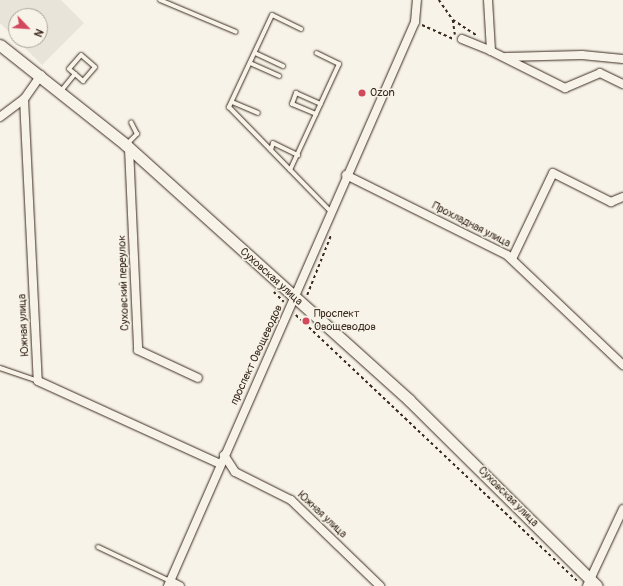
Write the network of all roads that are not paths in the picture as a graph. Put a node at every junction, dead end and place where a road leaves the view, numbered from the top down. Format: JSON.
{"nodes":[{"id":1,"x":160,"y":0,"type":"edge"},
{"id":2,"x":417,"y":0,"type":"edge"},
{"id":3,"x":488,"y":0,"type":"edge"},
{"id":4,"x":301,"y":29,"type":"dead end"},
{"id":5,"x":236,"y":32,"type":"dead end"},
{"id":6,"x":462,"y":39,"type":"dead end"},
{"id":7,"x":0,"y":45,"type":"edge"},
{"id":8,"x":491,"y":51,"type":"junction"},
{"id":9,"x":255,"y":53,"type":"junction"},
{"id":10,"x":316,"y":53,"type":"dead end"},
{"id":11,"x":505,"y":57,"type":"junction"},
{"id":12,"x":623,"y":59,"type":"edge"},
{"id":13,"x":250,"y":62,"type":"junction"},
{"id":14,"x":283,"y":66,"type":"dead end"},
{"id":15,"x":75,"y":74,"type":"junction"},
{"id":16,"x":42,"y":75,"type":"junction"},
{"id":17,"x":280,"y":76,"type":"dead end"},
{"id":18,"x":623,"y":84,"type":"edge"},
{"id":19,"x":61,"y":91,"type":"junction"},
{"id":20,"x":24,"y":99,"type":"junction"},
{"id":21,"x":232,"y":102,"type":"junction"},
{"id":22,"x":321,"y":104,"type":"junction"},
{"id":23,"x":258,"y":113,"type":"dead end"},
{"id":24,"x":316,"y":114,"type":"junction"},
{"id":25,"x":0,"y":117,"type":"edge"},
{"id":26,"x":131,"y":122,"type":"dead end"},
{"id":27,"x":128,"y":147,"type":"junction"},
{"id":28,"x":271,"y":150,"type":"junction"},
{"id":29,"x":298,"y":155,"type":"junction"},
{"id":30,"x":290,"y":170,"type":"junction"},
{"id":31,"x":346,"y":175,"type":"junction"},
{"id":32,"x":623,"y":197,"type":"edge"},
{"id":33,"x":331,"y":212,"type":"junction"},
{"id":34,"x":512,"y":259,"type":"junction"},
{"id":35,"x":293,"y":304,"type":"junction"},
{"id":36,"x":623,"y":365,"type":"edge"},
{"id":37,"x":0,"y":368,"type":"edge"},
{"id":38,"x":198,"y":378,"type":"dead end"},
{"id":39,"x":38,"y":381,"type":"junction"},
{"id":40,"x":224,"y":455,"type":"junction"},
{"id":41,"x":220,"y":464,"type":"junction"},
{"id":42,"x":623,"y":509,"type":"edge"},
{"id":43,"x":98,"y":547,"type":"dead end"},
{"id":44,"x":169,"y":583,"type":"edge"},
{"id":45,"x":589,"y":584,"type":"edge"},
{"id":46,"x":180,"y":586,"type":"edge"},
{"id":47,"x":380,"y":586,"type":"edge"}],
"edges":[{"from":1,"to":5,"type":"lane"},
{"from":2,"to":31,"type":"street","name":"проспект Овощеводов"},
{"from":3,"to":8,"type":"street"},
{"from":4,"to":9,"type":"lane"},
{"from":6,"to":8,"type":"street"},
{"from":7,"to":16,"type":"street","name":"Суховская улица"},
{"from":8,"to":11,"type":"street"},
{"from":9,"to":13,"type":"lane"},
{"from":9,"to":14,"type":"lane"},
{"from":10,"to":22,"type":"lane"},
{"from":11,"to":12,"type":"street"},
{"from":11,"to":18,"type":"street"},
{"from":13,"to":17,"type":"lane"},
{"from":13,"to":21,"type":"lane"},
{"from":15,"to":15,"type":"lane"},
{"from":15,"to":19,"type":"lane"},
{"from":16,"to":19,"type":"street","name":"Суховская улица"},
{"from":16,"to":20,"type":"street"},
{"from":19,"to":27,"type":"street","name":"Суховская улица"},
{"from":20,"to":25,"type":"street"},
{"from":20,"to":39,"type":"street","name":"Южная улица"},
{"from":21,"to":23,"type":"lane"},
{"from":21,"to":28,"type":"lane"},
{"from":22,"to":24,"type":"lane"},
{"from":22,"to":24,"type":"lane"},
{"from":24,"to":29,"type":"lane"},
{"from":26,"to":27,"type":"lane"},
{"from":27,"to":35,"type":"street","name":"Суховская улица"},
{"from":27,"to":38,"type":"street","name":"Суховский переулок"},
{"from":28,"to":29,"type":"lane"},
{"from":28,"to":30,"type":"lane"},
{"from":29,"to":30,"type":"lane"},
{"from":30,"to":33,"type":"lane"},
{"from":31,"to":33,"type":"street","name":"проспект Овощеводов"},
{"from":31,"to":34,"type":"street","name":"Прохладная улица"},
{"from":32,"to":34,"type":"street"},
{"from":33,"to":35,"type":"street","name":"проспект Овощеводов"},
{"from":34,"to":36,"type":"street","name":"Прохладная улица"},
{"from":35,"to":40,"type":"street","name":"проспект Овощеводов"},
{"from":35,"to":45,"type":"street","name":"Суховская улица"},
{"from":37,"to":39,"type":"lane"},
{"from":39,"to":41,"type":"street"},
{"from":40,"to":41,"type":"street","name":"проспект Овощеводов"},
{"from":40,"to":47,"type":"street","name":"Южная улица"},
{"from":41,"to":44,"type":"street","name":"проспект Овощеводов"},
{"from":42,"to":45,"type":"street"},
{"from":43,"to":44,"type":"lane"},
{"from":44,"to":46,"type":"street"}]}
